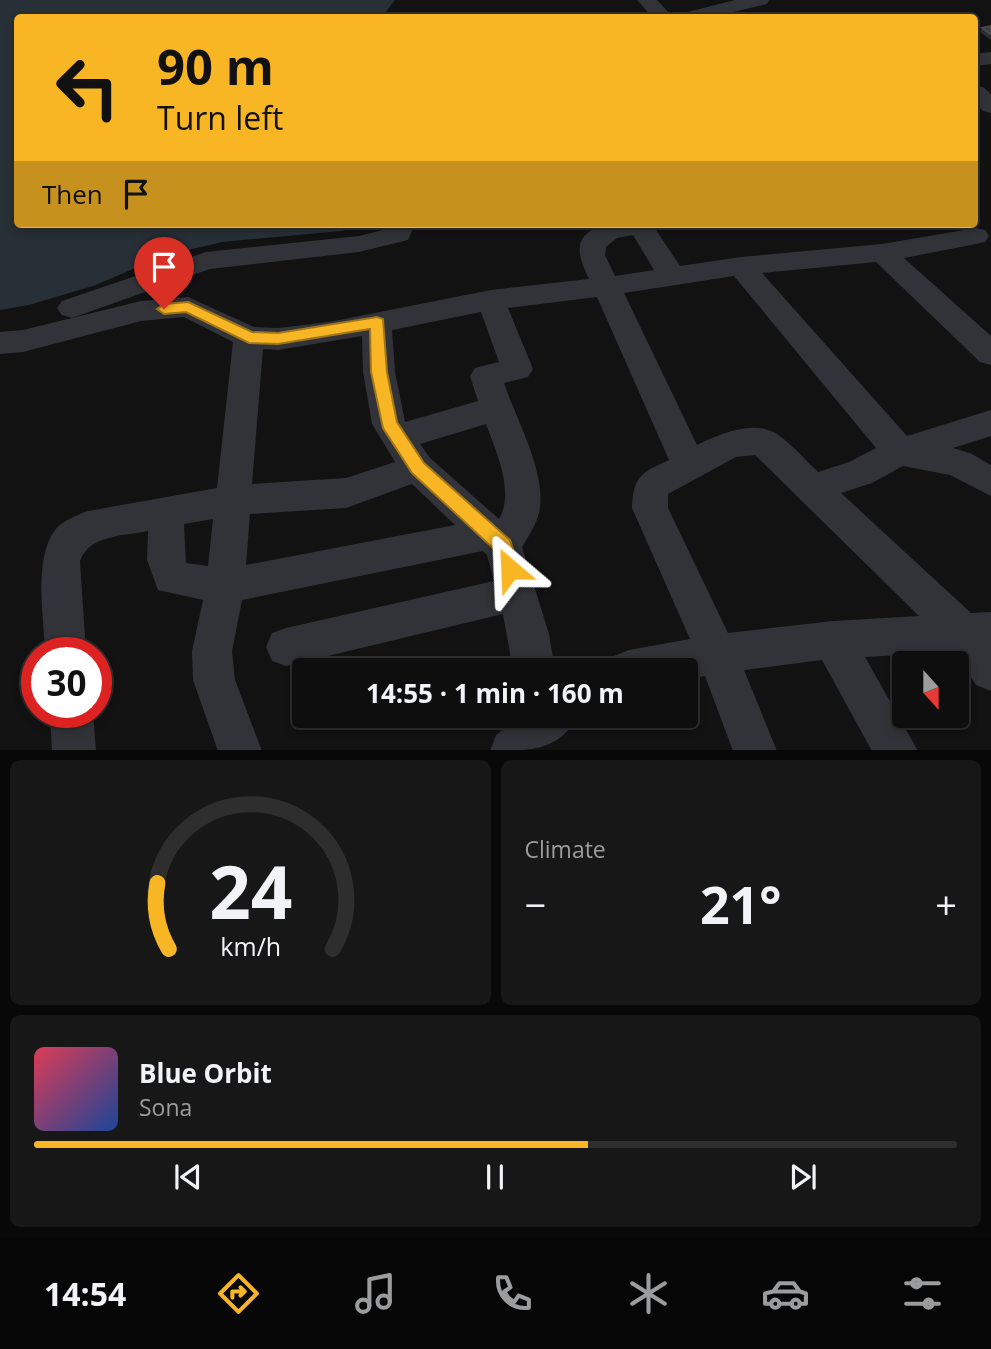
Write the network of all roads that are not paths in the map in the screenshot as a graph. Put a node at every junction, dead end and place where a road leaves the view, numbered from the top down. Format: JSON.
{"nodes":[{"id":1,"x":646,"y":0,"type":"edge"},
{"id":2,"x":760,"y":0,"type":"edge"},
{"id":3,"x":660,"y":14,"type":"edge"},
{"id":4,"x":698,"y":14,"type":"edge"},
{"id":5,"x":978,"y":99,"type":"edge"},
{"id":6,"x":987,"y":120,"type":"edge"},
{"id":7,"x":401,"y":228,"type":"edge"},
{"id":8,"x":621,"y":228,"type":"edge"},
{"id":9,"x":641,"y":228,"type":"edge"},
{"id":10,"x":975,"y":234,"type":"edge"},
{"id":11,"x":882,"y":253,"type":"junction"},
{"id":12,"x":741,"y":266,"type":"junction"},
{"id":13,"x":672,"y":276,"type":"junction"},
{"id":14,"x":606,"y":287,"type":"junction"},
{"id":15,"x":491,"y":300,"type":"junction"},
{"id":16,"x":377,"y":322,"type":"junction"},
{"id":17,"x":0,"y":326,"type":"edge"},
{"id":18,"x":249,"y":337,"type":"junction"},
{"id":19,"x":0,"y":343,"type":"edge"},
{"id":20,"x":989,"y":349,"type":"edge"},
{"id":21,"x":495,"y":409,"type":"junction"},
{"id":22,"x":991,"y":423,"type":"edge"},
{"id":23,"x":398,"y":437,"type":"junction"},
{"id":24,"x":900,"y":452,"type":"junction"},
{"id":25,"x":689,"y":466,"type":"junction"},
{"id":26,"x":418,"y":468,"type":"junction"},
{"id":27,"x":991,"y":482,"type":"edge"},
{"id":28,"x":810,"y":489,"type":"junction"},
{"id":29,"x":233,"y":500,"type":"junction"},
{"id":30,"x":166,"y":513,"type":"junction"},
{"id":31,"x":497,"y":540,"type":"junction"},
{"id":32,"x":225,"y":586,"type":"junction"},
{"id":33,"x":517,"y":593,"type":"junction"},
{"id":34,"x":979,"y":633,"type":"edge"},
{"id":35,"x":65,"y":637,"type":"edge"},
{"id":36,"x":833,"y":640,"type":"junction"},
{"id":37,"x":286,"y":647,"type":"dead end"},
{"id":38,"x":717,"y":653,"type":"junction"},
{"id":39,"x":531,"y":658,"type":"edge"},
{"id":40,"x":691,"y":658,"type":"edge"},
{"id":41,"x":991,"y":671,"type":"edge"},
{"id":42,"x":72,"y":728,"type":"edge"},
{"id":43,"x":518,"y":728,"type":"edge"},
{"id":44,"x":541,"y":728,"type":"edge"},
{"id":45,"x":74,"y":750,"type":"edge"},
{"id":46,"x":240,"y":750,"type":"edge"},
{"id":47,"x":511,"y":750,"type":"edge"},
{"id":48,"x":512,"y":750,"type":"edge"},
{"id":49,"x":755,"y":750,"type":"edge"},
{"id":50,"x":895,"y":750,"type":"edge"}],
"edges":[{"from":1,"to":3,"type":"street"},
{"from":2,"to":4,"type":"street"},
{"from":5,"to":6,"type":"street"},
{"from":7,"to":17,"type":"street"},
{"from":8,"to":14,"type":"street"},
{"from":9,"to":13,"type":"street"},
{"from":10,"to":11,"type":"street"},
{"from":11,"to":12,"type":"street"},
{"from":11,"to":20,"type":"street"},
{"from":12,"to":13,"type":"street"},
{"from":12,"to":24,"type":"street"},
{"from":13,"to":14,"type":"street"},
{"from":14,"to":15,"type":"street"},
{"from":14,"to":25,"type":"street"},
{"from":15,"to":16,"type":"street"},
{"from":15,"to":21,"type":"street"},
{"from":16,"to":18,"type":"street"},
{"from":16,"to":23,"type":"street"},
{"from":18,"to":19,"type":"street"},
{"from":18,"to":29,"type":"street"},
{"from":21,"to":23,"type":"street"},
{"from":21,"to":31,"type":"street"},
{"from":22,"to":24,"type":"street"},
{"from":23,"to":26,"type":"street"},
{"from":24,"to":27,"type":"street"},
{"from":24,"to":28,"type":"street"},
{"from":25,"to":28,"type":"street"},
{"from":25,"to":38,"type":"street"},
{"from":26,"to":29,"type":"street"},
{"from":26,"to":31,"type":"street"},
{"from":28,"to":34,"type":"street"},
{"from":29,"to":30,"type":"street"},
{"from":29,"to":32,"type":"street"},
{"from":30,"to":32,"type":"street"},
{"from":30,"to":35,"type":"street"},
{"from":31,"to":32,"type":"street"},
{"from":31,"to":33,"type":"street"},
{"from":32,"to":46,"type":"street"},
{"from":33,"to":37,"type":"street"},
{"from":33,"to":39,"type":"street"},
{"from":34,"to":36,"type":"street"},
{"from":34,"to":41,"type":"street"},
{"from":36,"to":38,"type":"street"},
{"from":36,"to":50,"type":"street"},
{"from":38,"to":40,"type":"street"},
{"from":38,"to":49,"type":"street"},
{"from":42,"to":45,"type":"street"},
{"from":43,"to":47,"type":"street"},
{"from":44,"to":48,"type":"street"}]}
